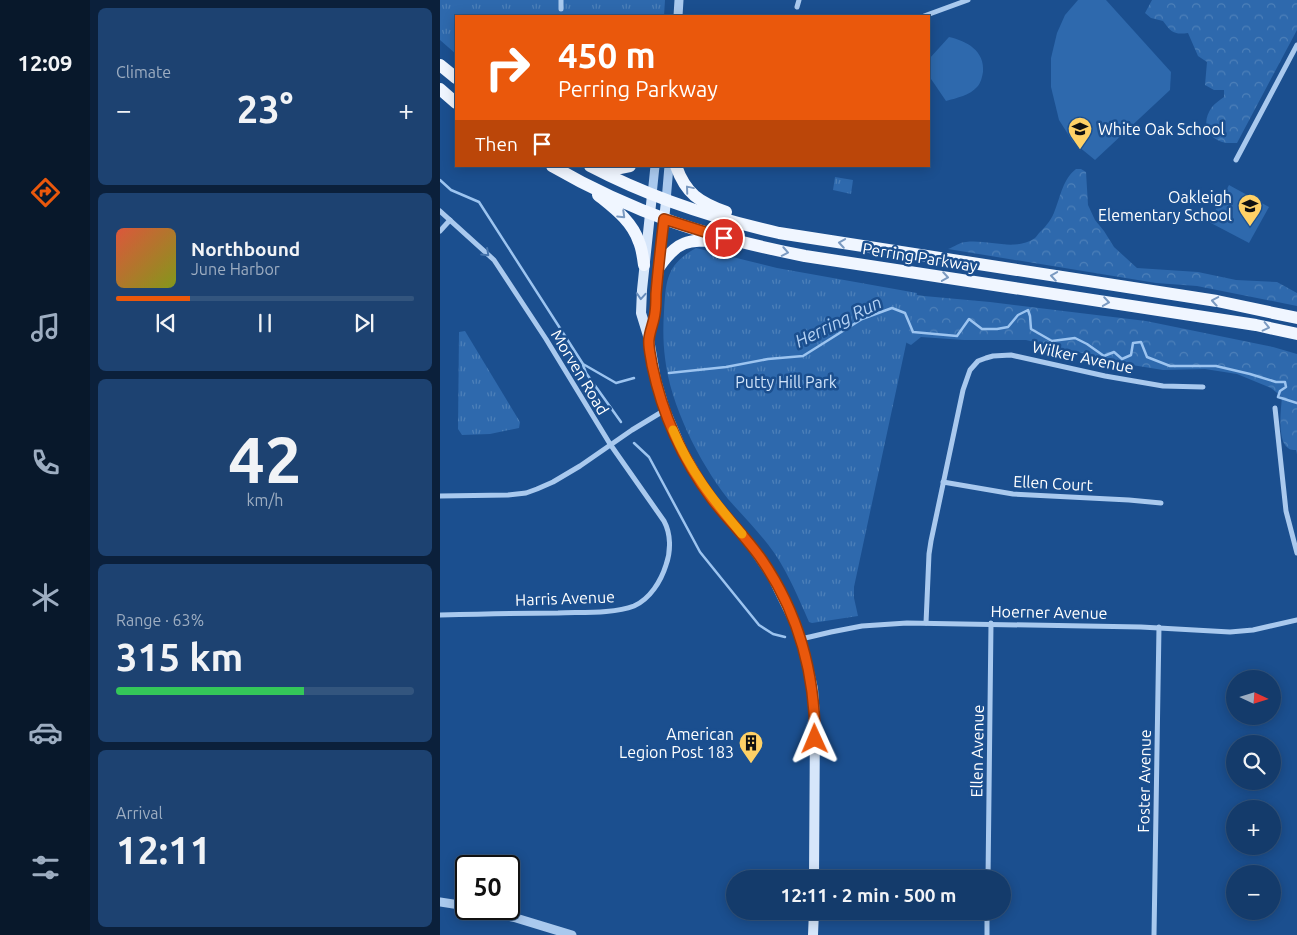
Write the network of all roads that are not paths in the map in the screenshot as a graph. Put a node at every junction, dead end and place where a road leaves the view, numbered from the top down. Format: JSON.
{"nodes":[{"id":1,"x":561,"y":0,"type":"edge"},
{"id":2,"x":679,"y":0,"type":"edge"},
{"id":3,"x":798,"y":0,"type":"edge"},
{"id":4,"x":968,"y":0,"type":"edge"},
{"id":5,"x":797,"y":6,"type":"dead end"},
{"id":6,"x":561,"y":9,"type":"dead end"},
{"id":7,"x":678,"y":15,"type":"edge"},
{"id":8,"x":927,"y":15,"type":"edge"},
{"id":9,"x":1297,"y":45,"type":"edge"},
{"id":10,"x":440,"y":65,"type":"edge"},
{"id":11,"x":455,"y":77,"type":"edge"},
{"id":12,"x":440,"y":89,"type":"edge"},
{"id":13,"x":455,"y":101,"type":"edge"},
{"id":14,"x":1236,"y":160,"type":"dead end"},
{"id":15,"x":554,"y":167,"type":"edge"},
{"id":16,"x":591,"y":167,"type":"edge"},
{"id":17,"x":625,"y":167,"type":"edge"},
{"id":18,"x":655,"y":167,"type":"edge"},
{"id":19,"x":669,"y":167,"type":"edge"},
{"id":20,"x":676,"y":167,"type":"edge"},
{"id":21,"x":584,"y":184,"type":"junction"},
{"id":22,"x":652,"y":195,"type":"junction"},
{"id":23,"x":666,"y":201,"type":"junction"},
{"id":24,"x":440,"y":210,"type":"edge"},
{"id":25,"x":650,"y":213,"type":"junction"},
{"id":26,"x":664,"y":219,"type":"junction"},
{"id":27,"x":450,"y":220,"type":"junction"},
{"id":28,"x":440,"y":231,"type":"edge"},
{"id":29,"x":779,"y":232,"type":"junction"},
{"id":30,"x":737,"y":242,"type":"junction"},
{"id":31,"x":644,"y":265,"type":"junction"},
{"id":32,"x":659,"y":267,"type":"junction"},
{"id":33,"x":1297,"y":318,"type":"edge"},
{"id":34,"x":1297,"y":334,"type":"edge"},
{"id":35,"x":649,"y":340,"type":"junction"},
{"id":36,"x":1203,"y":387,"type":"dead end"},
{"id":37,"x":1275,"y":408,"type":"dead end"},
{"id":38,"x":665,"y":410,"type":"junction"},
{"id":39,"x":610,"y":444,"type":"junction"},
{"id":40,"x":943,"y":482,"type":"junction"},
{"id":41,"x":440,"y":496,"type":"edge"},
{"id":42,"x":1161,"y":503,"type":"dead end"},
{"id":43,"x":1294,"y":529,"type":"edge"},
{"id":44,"x":1297,"y":553,"type":"edge"},
{"id":45,"x":668,"y":562,"type":"joint"},
{"id":46,"x":440,"y":615,"type":"edge"},
{"id":47,"x":1297,"y":620,"type":"edge"},
{"id":48,"x":926,"y":623,"type":"junction"},
{"id":49,"x":991,"y":623,"type":"junction"},
{"id":50,"x":1159,"y":628,"type":"junction"},
{"id":51,"x":801,"y":639,"type":"junction"},
{"id":52,"x":814,"y":870,"type":"edge"},
{"id":53,"x":988,"y":870,"type":"edge"},
{"id":54,"x":440,"y":902,"type":"edge"},
{"id":55,"x":455,"y":904,"type":"edge"},
{"id":56,"x":520,"y":919,"type":"edge"},
{"id":57,"x":814,"y":920,"type":"edge"},
{"id":58,"x":988,"y":920,"type":"edge"},
{"id":59,"x":572,"y":935,"type":"edge"},
{"id":60,"x":813,"y":935,"type":"edge"},
{"id":61,"x":987,"y":935,"type":"edge"},
{"id":62,"x":1154,"y":935,"type":"edge"}],
"edges":[{"from":1,"to":6,"type":"street"},
{"from":2,"to":7,"type":"street"},
{"from":3,"to":5,"type":"street"},
{"from":4,"to":8,"type":"street"},
{"from":9,"to":14,"type":"street"},
{"from":10,"to":11,"type":"main road"},
{"from":12,"to":13,"type":"main road"},
{"from":15,"to":21,"type":"main road","name":"Perring Parkway"},
{"from":16,"to":17,"type":"main road"},
{"from":16,"to":22,"type":"main road","name":"Perring Parkway"},
{"from":18,"to":22,"type":"street"},
{"from":19,"to":23,"type":"street"},
{"from":29,"to":20,"type":"main road","one_way":true},
{"from":21,"to":25,"type":"main road","name":"Perring Parkway"},
{"from":21,"to":31,"type":"main road","one_way":true},
{"from":22,"to":23,"type":"main road","name":"Perring Parkway"},
{"from":22,"to":25,"type":"main road"},
{"from":23,"to":26,"type":"main road"},
{"from":23,"to":29,"type":"main road","name":"Perring Parkway"},
{"from":24,"to":27,"type":"street","name":"Morven Road"},
{"from":25,"to":26,"type":"main road","name":"Perring Parkway"},
{"from":25,"to":31,"type":"main road"},
{"from":26,"to":30,"type":"main road","name":"Perring Parkway"},
{"from":26,"to":32,"type":"main road"},
{"from":27,"to":28,"type":"street"},
{"from":27,"to":39,"type":"street","name":"Morven Road","one_way":true},
{"from":33,"to":29,"type":"main road","name":"Perring Parkway","one_way":true},
{"from":30,"to":32,"type":"main road"},
{"from":30,"to":34,"type":"main road","name":"Perring Parkway","one_way":true},
{"from":31,"to":35,"type":"main road","one_way":true},
{"from":32,"to":35,"type":"main road"},
{"from":35,"to":38,"type":"main road"},
{"from":36,"to":40,"type":"street","name":"Wilker Avenue"},
{"from":37,"to":43,"type":"street"},
{"from":38,"to":39,"type":"street"},
{"from":38,"to":51,"type":"main road"},
{"from":39,"to":41,"type":"street"},
{"from":39,"to":45,"type":"street","name":"Morven Road"},
{"from":40,"to":42,"type":"street","name":"Ellen Court"},
{"from":40,"to":48,"type":"street"},
{"from":43,"to":44,"type":"street"},
{"from":45,"to":46,"type":"street","name":"Harris Avenue"},
{"from":47,"to":50,"type":"street","name":"Hoerner Avenue"},
{"from":48,"to":49,"type":"street","name":"Hoerner Avenue"},
{"from":48,"to":51,"type":"street","name":"Hoerner Avenue"},
{"from":49,"to":50,"type":"street","name":"Hoerner Avenue"},
{"from":49,"to":53,"type":"street","name":"Ellen Avenue"},
{"from":50,"to":62,"type":"street","name":"Foster Avenue"},
{"from":51,"to":52,"type":"main road"},
{"from":54,"to":55,"type":"street"},
{"from":56,"to":59,"type":"street"},
{"from":57,"to":60,"type":"main road"},
{"from":58,"to":61,"type":"street"}]}
